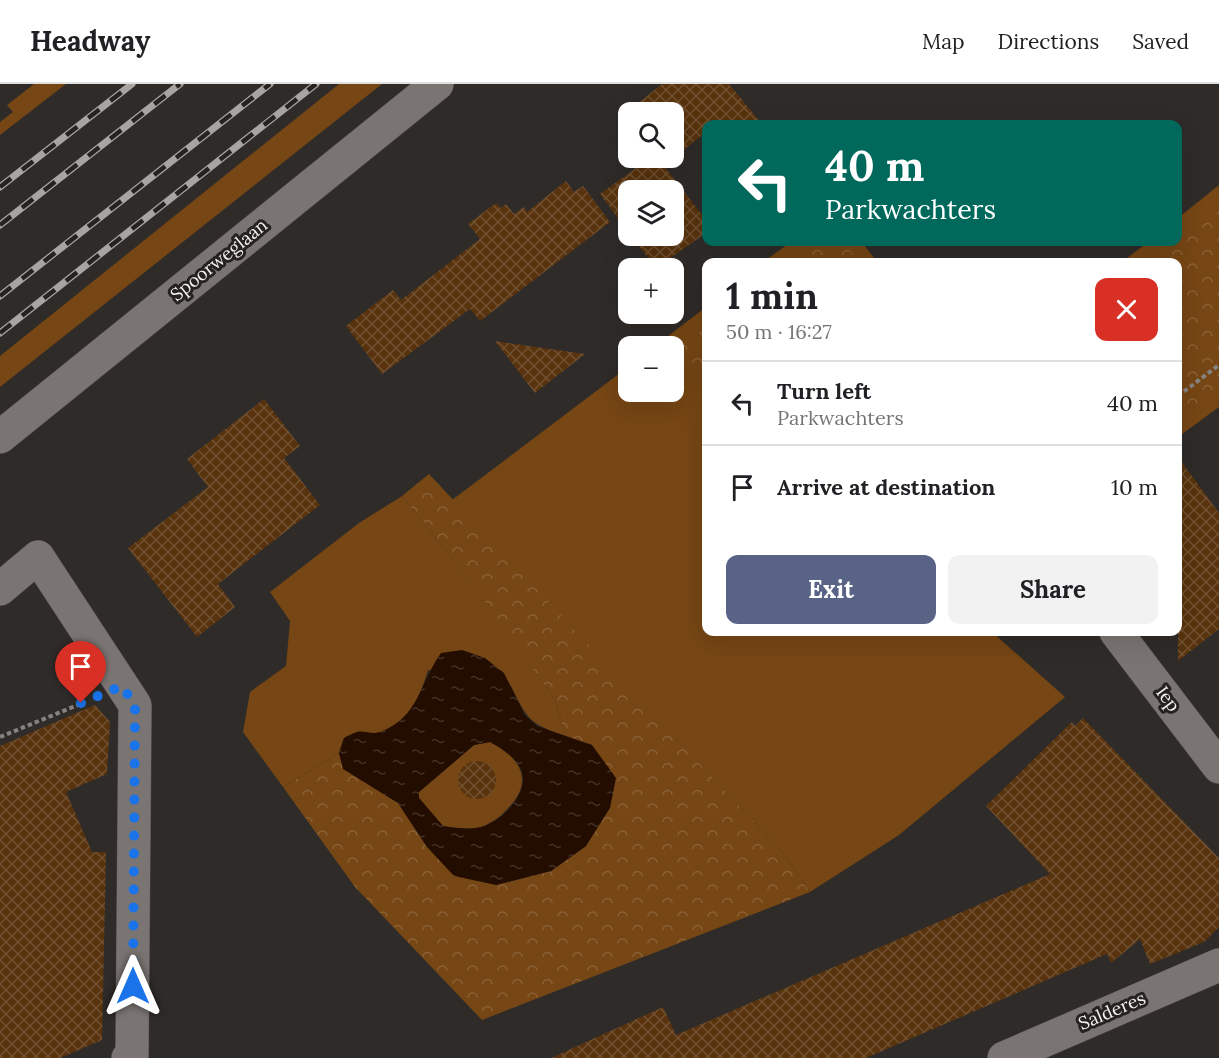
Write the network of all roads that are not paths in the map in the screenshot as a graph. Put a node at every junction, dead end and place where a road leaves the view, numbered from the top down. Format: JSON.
{"nodes":[{"id":1,"x":437,"y":84,"type":"edge"},
{"id":2,"x":0,"y":437,"type":"edge"},
{"id":3,"x":0,"y":589,"type":"edge"},
{"id":4,"x":1119,"y":636,"type":"edge"},
{"id":5,"x":1214,"y":751,"type":"edge"},
{"id":6,"x":1219,"y":965,"type":"edge"},
{"id":7,"x":130,"y":1057,"type":"edge"},
{"id":8,"x":1004,"y":1058,"type":"edge"}],
"edges":[{"from":1,"to":2,"type":"street","name":"Spoorweglaan"},
{"from":3,"to":7,"type":"street"},
{"from":4,"to":5,"type":"street","name":"Iep"},
{"from":6,"to":8,"type":"street","name":"Salderes"}]}
